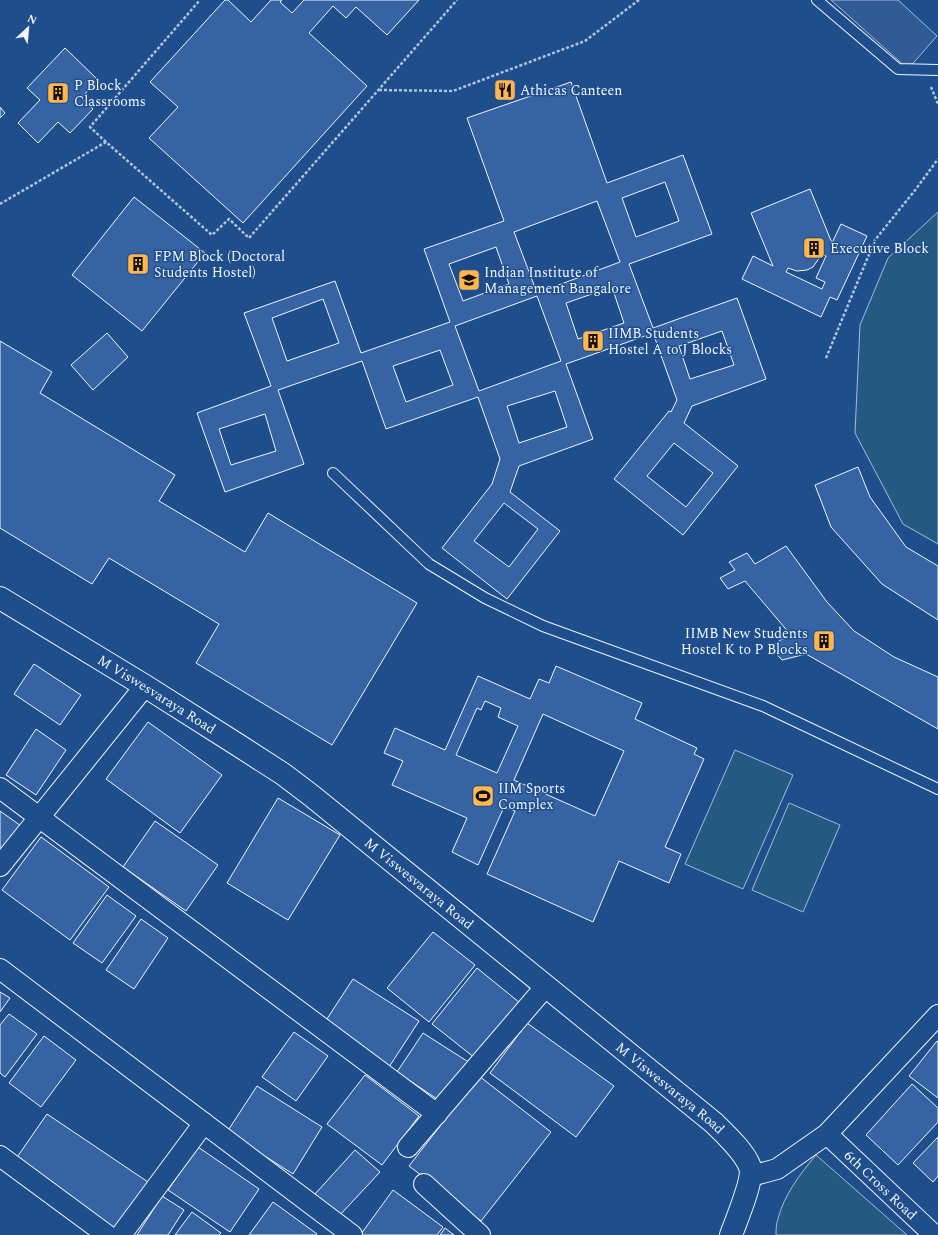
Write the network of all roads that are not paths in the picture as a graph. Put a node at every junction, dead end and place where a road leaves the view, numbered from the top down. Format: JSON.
{"nodes":[{"id":1,"x":817,"y":0,"type":"edge"},
{"id":2,"x":938,"y":70,"type":"edge"},
{"id":3,"x":332,"y":473,"type":"dead end"},
{"id":4,"x":0,"y":598,"type":"edge"},
{"id":5,"x":145,"y":686,"type":"junction"},
{"id":6,"x":0,"y":788,"type":"edge"},
{"id":7,"x":938,"y":789,"type":"edge"},
{"id":8,"x":39,"y":818,"type":"junction"},
{"id":9,"x":0,"y":866,"type":"edge"},
{"id":10,"x":0,"y":969,"type":"edge"},
{"id":11,"x":546,"y":986,"type":"junction"},
{"id":12,"x":938,"y":1015,"type":"edge"},
{"id":13,"x":437,"y":1114,"type":"junction"},
{"id":14,"x":204,"y":1123,"type":"junction"},
{"id":15,"x":828,"y":1134,"type":"junction"},
{"id":16,"x":408,"y":1147,"type":"dead end"},
{"id":17,"x":0,"y":1156,"type":"edge"},
{"id":18,"x":751,"y":1176,"type":"junction"},
{"id":19,"x":424,"y":1184,"type":"dead end"},
{"id":20,"x":343,"y":1232,"type":"edge"},
{"id":21,"x":107,"y":1235,"type":"edge"},
{"id":22,"x":121,"y":1235,"type":"edge"},
{"id":23,"x":480,"y":1235,"type":"edge"},
{"id":24,"x":731,"y":1235,"type":"edge"},
{"id":25,"x":934,"y":1235,"type":"edge"}],
"edges":[{"from":1,"to":2,"type":"lane"},
{"from":3,"to":7,"type":"lane"},
{"from":4,"to":5,"type":"street","name":"M Viswesvaraya Road"},
{"from":5,"to":8,"type":"street"},
{"from":5,"to":11,"type":"street","name":"M Viswesvaraya Road"},
{"from":6,"to":8,"type":"street"},
{"from":8,"to":9,"type":"street"},
{"from":8,"to":13,"type":"street"},
{"from":10,"to":14,"type":"street"},
{"from":11,"to":13,"type":"street"},
{"from":11,"to":18,"type":"street","name":"M Viswesvaraya Road"},
{"from":12,"to":15,"type":"street"},
{"from":13,"to":16,"type":"street"},
{"from":14,"to":20,"type":"street"},
{"from":14,"to":22,"type":"street"},
{"from":15,"to":18,"type":"street"},
{"from":15,"to":25,"type":"street","name":"6th Cross Road"},
{"from":17,"to":21,"type":"street"},
{"from":18,"to":24,"type":"street"},
{"from":19,"to":23,"type":"street"}]}
